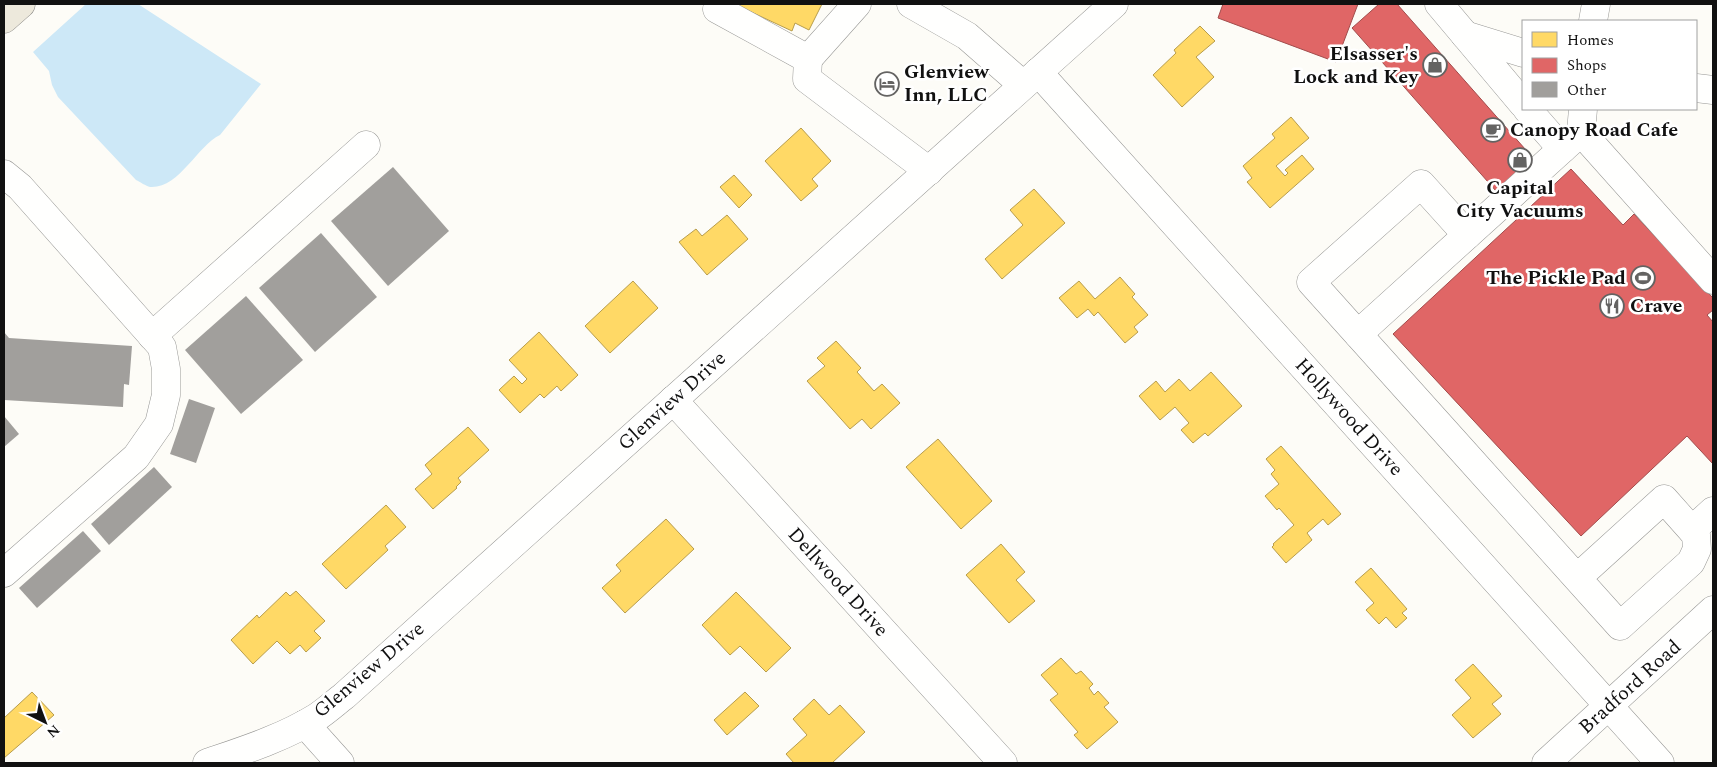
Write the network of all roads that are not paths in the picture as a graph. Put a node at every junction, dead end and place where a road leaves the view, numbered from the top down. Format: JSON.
{"nodes":[{"id":1,"x":21,"y":4,"type":"edge"},
{"id":2,"x":857,"y":4,"type":"edge"},
{"id":3,"x":911,"y":4,"type":"edge"},
{"id":4,"x":1112,"y":4,"type":"edge"},
{"id":5,"x":1439,"y":4,"type":"edge"},
{"id":6,"x":1596,"y":4,"type":"edge"},
{"id":7,"x":717,"y":9,"type":"dead end"},
{"id":8,"x":4,"y":20,"type":"edge"},
{"id":9,"x":1593,"y":20,"type":"edge"},
{"id":10,"x":1465,"y":35,"type":"junction"},
{"id":11,"x":1522,"y":53,"type":"edge"},
{"id":12,"x":808,"y":59,"type":"junction"},
{"id":13,"x":1031,"y":79,"type":"junction"},
{"id":14,"x":1697,"y":88,"type":"edge"},
{"id":15,"x":1713,"y":90,"type":"edge"},
{"id":16,"x":1522,"y":103,"type":"edge"},
{"id":17,"x":1529,"y":110,"type":"edge"},
{"id":18,"x":1575,"y":130,"type":"edge"},
{"id":19,"x":366,"y":145,"type":"dead end"},
{"id":20,"x":929,"y":171,"type":"junction"},
{"id":21,"x":4,"y":174,"type":"edge"},
{"id":22,"x":1466,"y":235,"type":"junction"},
{"id":23,"x":1713,"y":280,"type":"edge"},
{"id":24,"x":1358,"y":334,"type":"junction"},
{"id":25,"x":152,"y":336,"type":"junction"},
{"id":26,"x":674,"y":400,"type":"junction"},
{"id":27,"x":1713,"y":510,"type":"edge"},
{"id":28,"x":1692,"y":530,"type":"junction"},
{"id":29,"x":4,"y":573,"type":"edge"},
{"id":30,"x":1577,"y":578,"type":"junction"},
{"id":31,"x":1713,"y":610,"type":"edge"},
{"id":32,"x":1610,"y":706,"type":"junction"},
{"id":33,"x":305,"y":724,"type":"junction"},
{"id":34,"x":207,"y":763,"type":"edge"},
{"id":35,"x":340,"y":763,"type":"edge"},
{"id":36,"x":1003,"y":763,"type":"edge"},
{"id":37,"x":1546,"y":763,"type":"edge"},
{"id":38,"x":1660,"y":763,"type":"edge"}],
"edges":[{"from":1,"to":8,"type":"main road"},
{"from":2,"to":12,"type":"street"},
{"from":3,"to":13,"type":"street","name":"Hollywood Drive"},
{"from":4,"to":13,"type":"street","name":"Glenview Drive"},
{"from":5,"to":10,"type":"street"},
{"from":6,"to":9,"type":"street"},
{"from":7,"to":12,"type":"street"},
{"from":10,"to":11,"type":"street"},
{"from":10,"to":16,"type":"street"},
{"from":12,"to":20,"type":"street"},
{"from":13,"to":20,"type":"street","name":"Glenview Drive"},
{"from":13,"to":32,"type":"street","name":"Hollywood Drive"},
{"from":14,"to":15,"type":"street"},
{"from":17,"to":18,"type":"street"},
{"from":18,"to":22,"type":"street"},
{"from":18,"to":23,"type":"street"},
{"from":19,"to":25,"type":"street"},
{"from":20,"to":26,"type":"street","name":"Glenview Drive"},
{"from":21,"to":25,"type":"street"},
{"from":22,"to":24,"type":"street"},
{"from":22,"to":24,"type":"street"},
{"from":24,"to":30,"type":"street"},
{"from":25,"to":29,"type":"street"},
{"from":26,"to":33,"type":"street","name":"Glenview Drive"},
{"from":26,"to":36,"type":"street","name":"Dellwood Drive"},
{"from":27,"to":28,"type":"street"},
{"from":28,"to":30,"type":"street"},
{"from":28,"to":30,"type":"street"},
{"from":31,"to":32,"type":"street","name":"Bradford Road"},
{"from":32,"to":37,"type":"street","name":"Bradford Road"},
{"from":32,"to":38,"type":"street","name":"Hollywood Drive"},
{"from":33,"to":34,"type":"street","name":"Glenview Drive"},
{"from":33,"to":35,"type":"street"}]}
